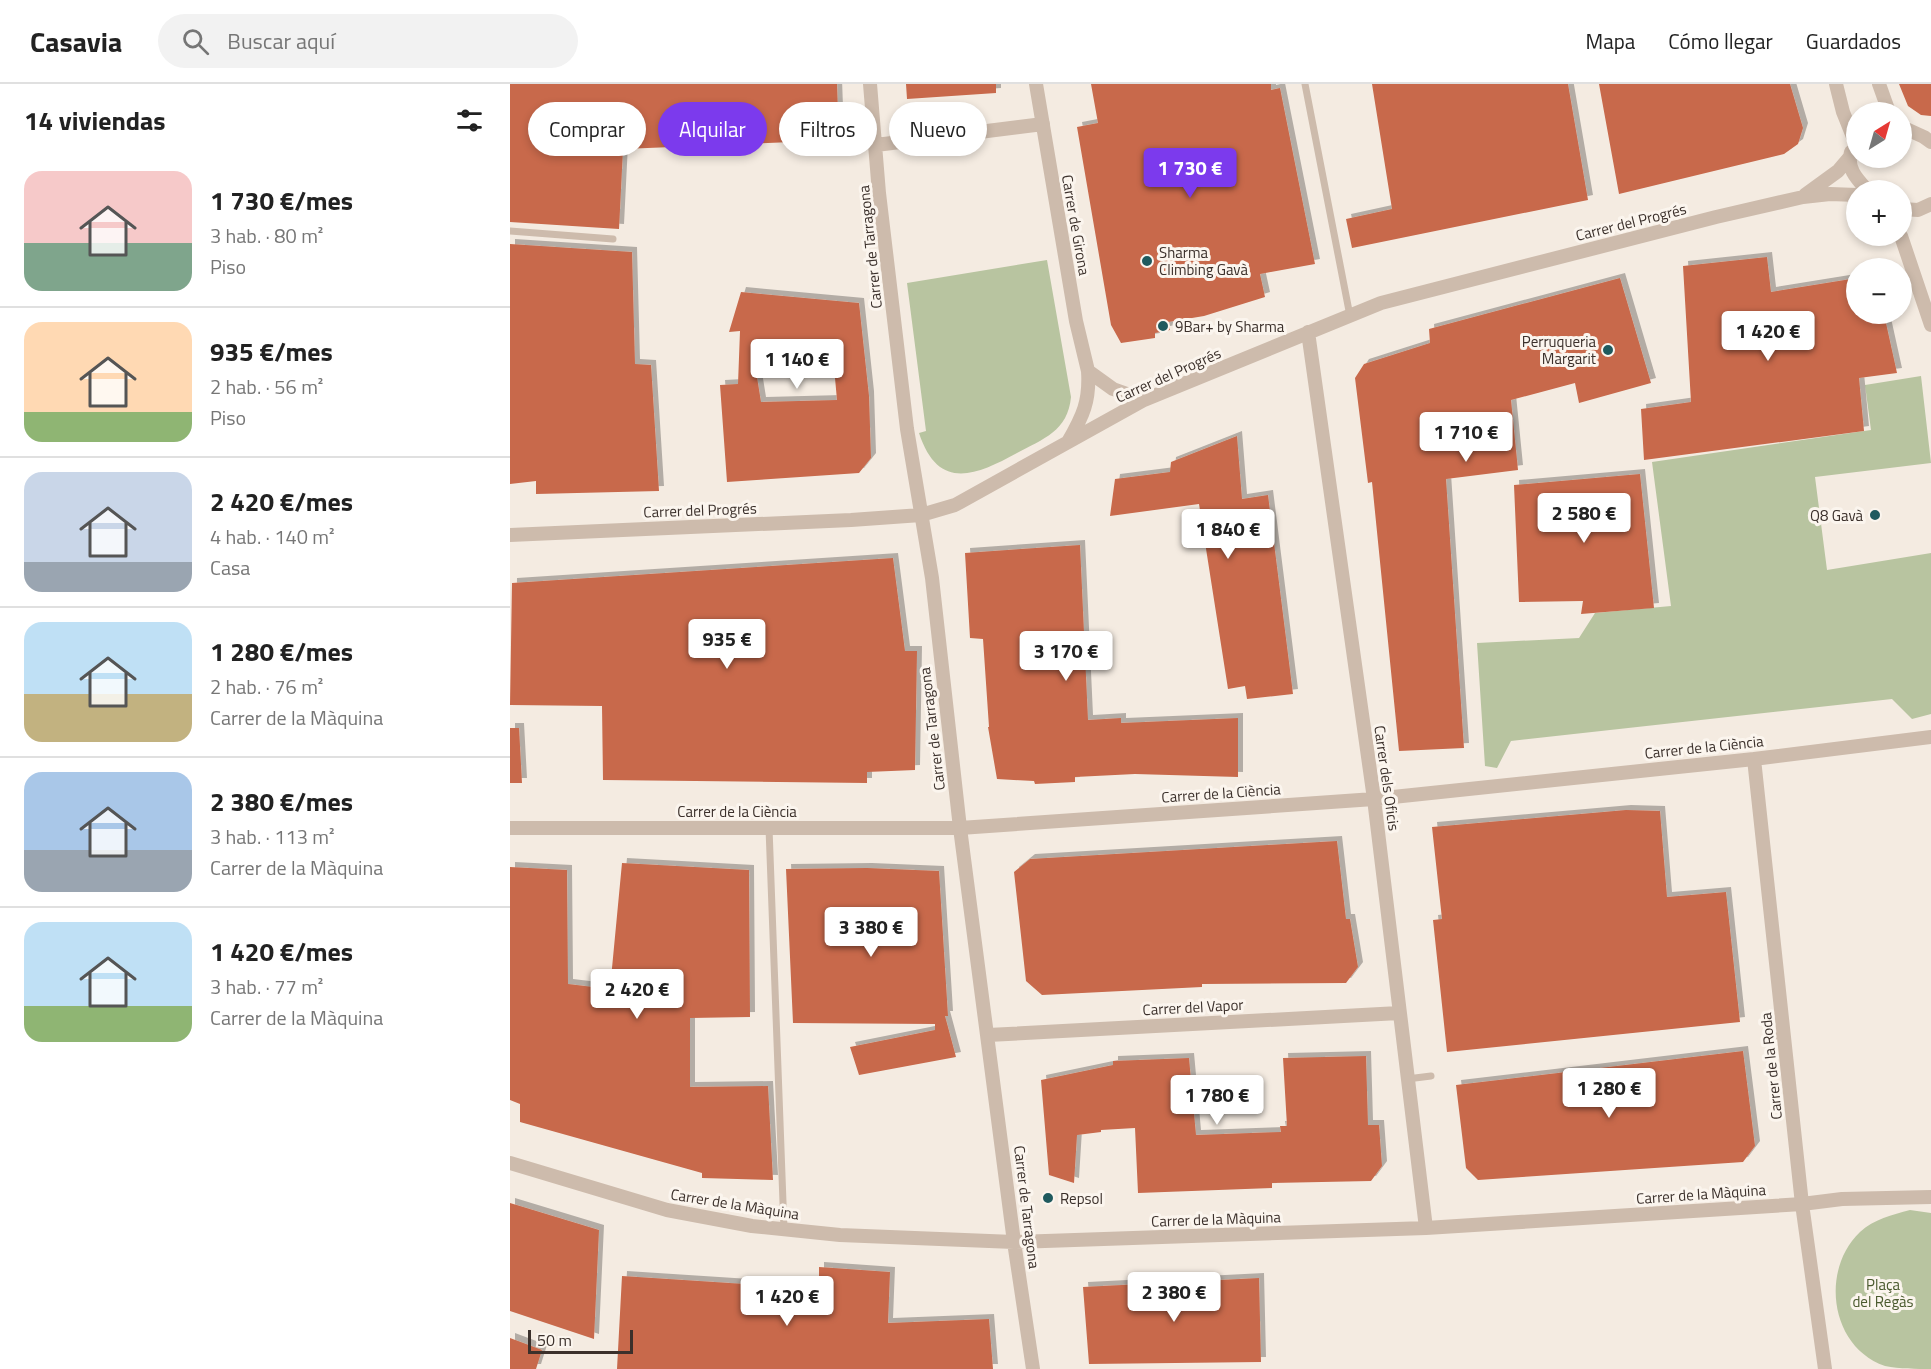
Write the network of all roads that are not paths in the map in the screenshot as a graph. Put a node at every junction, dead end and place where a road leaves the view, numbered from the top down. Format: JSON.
{"nodes":[{"id":1,"x":870,"y":84,"type":"edge"},
{"id":2,"x":1036,"y":84,"type":"edge"},
{"id":3,"x":1305,"y":84,"type":"edge"},
{"id":4,"x":1836,"y":84,"type":"edge"},
{"id":5,"x":1879,"y":84,"type":"edge"},
{"id":6,"x":872,"y":102,"type":"edge"},
{"id":7,"x":1885,"y":102,"type":"edge"},
{"id":8,"x":1846,"y":118,"type":"edge"},
{"id":9,"x":1043,"y":124,"type":"junction"},
{"id":10,"x":1912,"y":131,"type":"edge"},
{"id":11,"x":1929,"y":139,"type":"edge"},
{"id":12,"x":877,"y":145,"type":"edge"},
{"id":13,"x":877,"y":156,"type":"edge"},
{"id":14,"x":1846,"y":162,"type":"edge"},
{"id":15,"x":1846,"y":195,"type":"edge"},
{"id":16,"x":1803,"y":197,"type":"junction"},
{"id":17,"x":1931,"y":204,"type":"edge"},
{"id":18,"x":1912,"y":210,"type":"edge"},
{"id":19,"x":510,"y":231,"type":"edge"},
{"id":20,"x":613,"y":239,"type":"dead end"},
{"id":21,"x":1904,"y":246,"type":"edge"},
{"id":22,"x":1350,"y":316,"type":"junction"},
{"id":23,"x":1931,"y":325,"type":"edge"},
{"id":24,"x":1308,"y":332,"type":"junction"},
{"id":25,"x":1088,"y":371,"type":"junction"},
{"id":26,"x":1144,"y":400,"type":"junction"},
{"id":27,"x":1067,"y":443,"type":"junction"},
{"id":28,"x":921,"y":515,"type":"junction"},
{"id":29,"x":510,"y":535,"type":"edge"},
{"id":30,"x":1931,"y":737,"type":"edge"},
{"id":31,"x":1754,"y":759,"type":"junction"},
{"id":32,"x":1374,"y":799,"type":"junction"},
{"id":33,"x":510,"y":828,"type":"edge"},
{"id":34,"x":769,"y":828,"type":"junction"},
{"id":35,"x":960,"y":828,"type":"junction"},
{"id":36,"x":1399,"y":1013,"type":"junction"},
{"id":37,"x":988,"y":1035,"type":"junction"},
{"id":38,"x":1784,"y":1035,"type":"junction"},
{"id":39,"x":1766,"y":1037,"type":"dead end"},
{"id":40,"x":1431,"y":1076,"type":"dead end"},
{"id":41,"x":1407,"y":1079,"type":"junction"},
{"id":42,"x":510,"y":1163,"type":"edge"},
{"id":43,"x":1931,"y":1197,"type":"edge"},
{"id":44,"x":1802,"y":1203,"type":"junction"},
{"id":45,"x":1426,"y":1228,"type":"junction"},
{"id":46,"x":784,"y":1229,"type":"junction"},
{"id":47,"x":1014,"y":1242,"type":"junction"},
{"id":48,"x":1033,"y":1369,"type":"edge"},
{"id":49,"x":1826,"y":1369,"type":"edge"}],
"edges":[{"from":1,"to":6,"type":"street","name":"Carrer de Tarragona"},
{"from":2,"to":9,"type":"street","name":"Carrer de Girona"},
{"from":3,"to":22,"type":"lane"},
{"from":4,"to":8,"type":"street"},
{"from":5,"to":7,"type":"street"},
{"from":9,"to":12,"type":"street"},
{"from":9,"to":25,"type":"street","name":"Carrer de Girona"},
{"from":10,"to":11,"type":"street"},
{"from":13,"to":28,"type":"street","name":"Carrer de Tarragona"},
{"from":14,"to":16,"type":"street","name":"Carrer del Progrés"},
{"from":15,"to":16,"type":"street","name":"Carrer del Progrés"},
{"from":16,"to":22,"type":"street","name":"Carrer del Progrés"},
{"from":17,"to":18,"type":"street"},
{"from":19,"to":20,"type":"lane"},
{"from":21,"to":23,"type":"street"},
{"from":22,"to":24,"type":"street","name":"Carrer del Progrés"},
{"from":24,"to":26,"type":"street","name":"Carrer del Progrés"},
{"from":24,"to":32,"type":"street","name":"Carrer dels Oficis"},
{"from":25,"to":26,"type":"street"},
{"from":25,"to":27,"type":"street","name":"Carrer de Girona"},
{"from":26,"to":27,"type":"street","name":"Carrer del Progrés"},
{"from":27,"to":28,"type":"street","name":"Carrer del Progrés"},
{"from":28,"to":29,"type":"street","name":"Carrer del Progrés"},
{"from":28,"to":35,"type":"street","name":"Carrer de Tarragona"},
{"from":30,"to":31,"type":"street","name":"Carrer de la Ciència"},
{"from":31,"to":32,"type":"street","name":"Carrer de la Ciència"},
{"from":31,"to":38,"type":"street","name":"Carrer de la Roda"},
{"from":32,"to":35,"type":"street","name":"Carrer de la Ciència"},
{"from":32,"to":36,"type":"street","name":"Carrer dels Oficis"},
{"from":33,"to":34,"type":"street","name":"Carrer de la Ciència"},
{"from":34,"to":35,"type":"street","name":"Carrer de la Ciència"},
{"from":34,"to":46,"type":"lane"},
{"from":35,"to":37,"type":"street","name":"Carrer de Tarragona"},
{"from":36,"to":37,"type":"street","name":"Carrer del Vapor"},
{"from":36,"to":41,"type":"street","name":"Carrer dels Oficis"},
{"from":37,"to":47,"type":"street","name":"Carrer de Tarragona"},
{"from":38,"to":39,"type":"lane"},
{"from":38,"to":44,"type":"street","name":"Carrer de la Roda"},
{"from":40,"to":41,"type":"lane"},
{"from":41,"to":45,"type":"street","name":"Carrer dels Oficis"},
{"from":42,"to":46,"type":"street","name":"Carrer de la Màquina"},
{"from":43,"to":44,"type":"street","name":"Carrer de la Màquina"},
{"from":44,"to":45,"type":"street","name":"Carrer de la Màquina"},
{"from":44,"to":49,"type":"street","name":"Carrer de la Roda"},
{"from":45,"to":47,"type":"street","name":"Carrer de la Màquina"},
{"from":46,"to":47,"type":"street","name":"Carrer de la Màquina"},
{"from":47,"to":48,"type":"street","name":"Carrer de Tarragona"}]}
